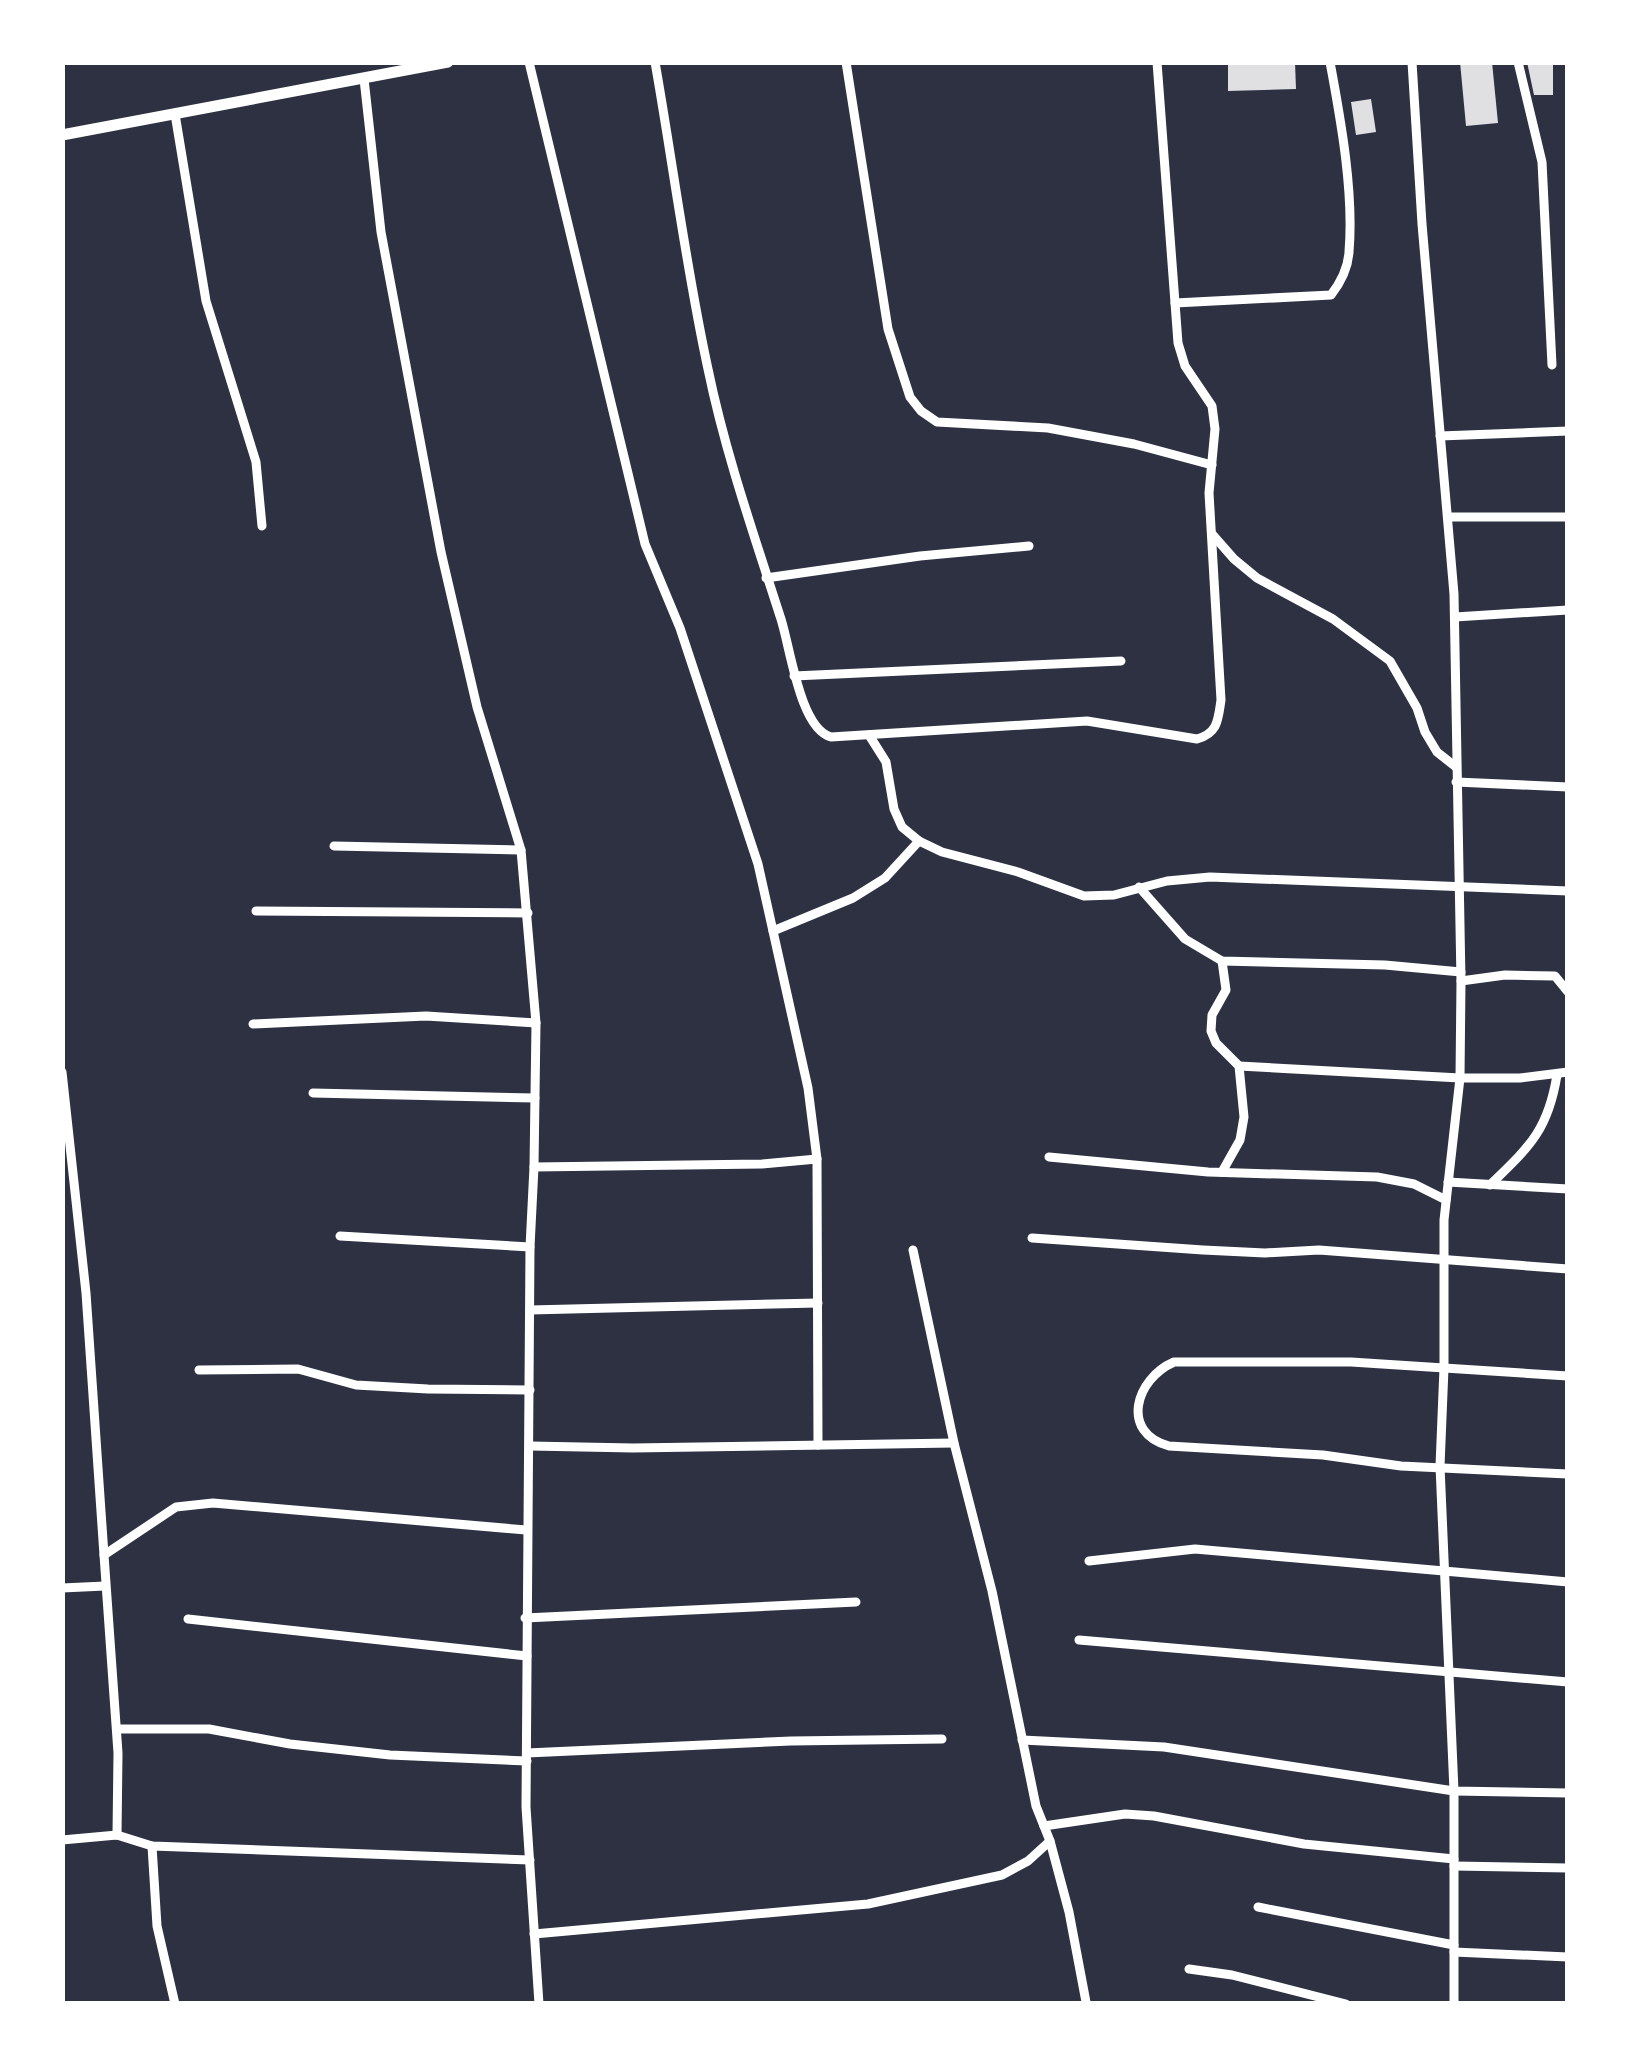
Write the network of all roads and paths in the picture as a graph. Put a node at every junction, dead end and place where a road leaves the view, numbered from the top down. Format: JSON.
{"nodes":[{"id":1,"x":448,"y":62,"type":"edge"},
{"id":2,"x":528,"y":62,"type":"edge"},
{"id":3,"x":656,"y":62,"type":"edge"},
{"id":4,"x":846,"y":62,"type":"edge"},
{"id":5,"x":1156,"y":62,"type":"edge"},
{"id":6,"x":1330,"y":62,"type":"edge"},
{"id":7,"x":1412,"y":62,"type":"edge"},
{"id":8,"x":1518,"y":62,"type":"edge"},
{"id":9,"x":364,"y":79,"type":"junction"},
{"id":10,"x":175,"y":114,"type":"junction"},
{"id":11,"x":62,"y":135,"type":"edge"},
{"id":12,"x":1175,"y":303,"type":"junction"},
{"id":13,"x":1552,"y":365,"type":"dead end"},
{"id":14,"x":1568,"y":431,"type":"edge"},
{"id":15,"x":1440,"y":436,"type":"junction"},
{"id":16,"x":1212,"y":465,"type":"junction"},
{"id":17,"x":1448,"y":517,"type":"junction"},
{"id":18,"x":1568,"y":517,"type":"edge"},
{"id":19,"x":262,"y":526,"type":"dead end"},
{"id":20,"x":1211,"y":532,"type":"junction"},
{"id":21,"x":1029,"y":546,"type":"dead end"},
{"id":22,"x":766,"y":578,"type":"junction"},
{"id":23,"x":1568,"y":610,"type":"edge"},
{"id":24,"x":1454,"y":617,"type":"junction"},
{"id":25,"x":1121,"y":661,"type":"dead end"},
{"id":26,"x":794,"y":676,"type":"junction"},
{"id":27,"x":869,"y":735,"type":"junction"},
{"id":28,"x":1456,"y":767,"type":"junction"},
{"id":29,"x":1456,"y":782,"type":"junction"},
{"id":30,"x":1568,"y":786,"type":"edge"},
{"id":31,"x":919,"y":841,"type":"junction"},
{"id":32,"x":334,"y":846,"type":"dead end"},
{"id":33,"x":520,"y":850,"type":"junction"},
{"id":34,"x":1458,"y":886,"type":"junction"},
{"id":35,"x":1139,"y":887,"type":"junction"},
{"id":36,"x":1568,"y":891,"type":"edge"},
{"id":37,"x":256,"y":910,"type":"dead end"},
{"id":38,"x":528,"y":914,"type":"junction"},
{"id":39,"x":773,"y":931,"type":"junction"},
{"id":40,"x":1222,"y":962,"type":"junction"},
{"id":41,"x":1461,"y":976,"type":"junction"},
{"id":42,"x":1568,"y":992,"type":"edge"},
{"id":43,"x":536,"y":1023,"type":"junction"},
{"id":44,"x":253,"y":1024,"type":"dead end"},
{"id":45,"x":1239,"y":1066,"type":"junction"},
{"id":46,"x":62,"y":1072,"type":"edge"},
{"id":47,"x":1562,"y":1073,"type":"edge"},
{"id":48,"x":1460,"y":1078,"type":"junction"},
{"id":49,"x":313,"y":1093,"type":"dead end"},
{"id":50,"x":535,"y":1098,"type":"junction"},
{"id":51,"x":1049,"y":1157,"type":"dead end"},
{"id":52,"x":817,"y":1159,"type":"junction"},
{"id":53,"x":534,"y":1167,"type":"junction"},
{"id":54,"x":1222,"y":1172,"type":"junction"},
{"id":55,"x":1448,"y":1182,"type":"junction"},
{"id":56,"x":1490,"y":1184,"type":"junction"},
{"id":57,"x":1568,"y":1189,"type":"edge"},
{"id":58,"x":1446,"y":1200,"type":"junction"},
{"id":59,"x":340,"y":1236,"type":"dead end"},
{"id":60,"x":1032,"y":1238,"type":"dead end"},
{"id":61,"x":530,"y":1246,"type":"junction"},
{"id":62,"x":912,"y":1250,"type":"dead end"},
{"id":63,"x":1445,"y":1259,"type":"junction"},
{"id":64,"x":1568,"y":1270,"type":"edge"},
{"id":65,"x":818,"y":1304,"type":"junction"},
{"id":66,"x":530,"y":1310,"type":"junction"},
{"id":67,"x":1444,"y":1368,"type":"junction"},
{"id":68,"x":199,"y":1370,"type":"dead end"},
{"id":69,"x":1568,"y":1376,"type":"edge"},
{"id":70,"x":530,"y":1390,"type":"junction"},
{"id":71,"x":954,"y":1443,"type":"junction"},
{"id":72,"x":818,"y":1445,"type":"junction"},
{"id":73,"x":530,"y":1446,"type":"junction"},
{"id":74,"x":1440,"y":1466,"type":"junction"},
{"id":75,"x":1568,"y":1474,"type":"edge"},
{"id":76,"x":526,"y":1530,"type":"junction"},
{"id":77,"x":104,"y":1554,"type":"junction"},
{"id":78,"x":1089,"y":1561,"type":"dead end"},
{"id":79,"x":1446,"y":1571,"type":"junction"},
{"id":80,"x":1568,"y":1582,"type":"edge"},
{"id":81,"x":105,"y":1586,"type":"junction"},
{"id":82,"x":62,"y":1588,"type":"edge"},
{"id":83,"x":856,"y":1602,"type":"dead end"},
{"id":84,"x":525,"y":1618,"type":"junction"},
{"id":85,"x":188,"y":1619,"type":"dead end"},
{"id":86,"x":1080,"y":1640,"type":"dead end"},
{"id":87,"x":527,"y":1656,"type":"junction"},
{"id":88,"x":1449,"y":1672,"type":"junction"},
{"id":89,"x":1568,"y":1682,"type":"edge"},
{"id":90,"x":117,"y":1729,"type":"junction"},
{"id":91,"x":942,"y":1739,"type":"dead end"},
{"id":92,"x":1022,"y":1740,"type":"junction"},
{"id":93,"x":526,"y":1757,"type":"junction"},
{"id":94,"x":1454,"y":1791,"type":"junction"},
{"id":95,"x":1568,"y":1793,"type":"edge"},
{"id":96,"x":1044,"y":1826,"type":"junction"},
{"id":97,"x":116,"y":1835,"type":"junction"},
{"id":98,"x":62,"y":1840,"type":"edge"},
{"id":99,"x":1050,"y":1841,"type":"junction"},
{"id":100,"x":152,"y":1846,"type":"junction"},
{"id":101,"x":530,"y":1860,"type":"junction"},
{"id":102,"x":1454,"y":1863,"type":"junction"},
{"id":103,"x":1568,"y":1868,"type":"edge"},
{"id":104,"x":1258,"y":1907,"type":"dead end"},
{"id":105,"x":534,"y":1934,"type":"junction"},
{"id":106,"x":1454,"y":1949,"type":"junction"},
{"id":107,"x":1568,"y":1957,"type":"edge"},
{"id":108,"x":1189,"y":1969,"type":"dead end"},
{"id":109,"x":1088,"y":2003,"type":"edge"},
{"id":110,"x":175,"y":2004,"type":"edge"},
{"id":111,"x":539,"y":2004,"type":"edge"},
{"id":112,"x":1074,"y":2004,"type":"edge"},
{"id":113,"x":1346,"y":2004,"type":"edge"},
{"id":114,"x":1454,"y":2004,"type":"edge"}],
"edges":[{"from":1,"to":9,"type":"street"},
{"from":2,"to":39,"type":"street"},
{"from":3,"to":22,"type":"street"},
{"from":4,"to":16,"type":"street"},
{"from":5,"to":12,"type":"street"},
{"from":6,"to":12,"type":"street"},
{"from":7,"to":15,"type":"street"},
{"from":8,"to":13,"type":"street"},
{"from":9,"to":10,"type":"street"},
{"from":9,"to":33,"type":"street"},
{"from":10,"to":11,"type":"street"},
{"from":10,"to":19,"type":"street"},
{"from":12,"to":16,"type":"street"},
{"from":14,"to":15,"type":"street"},
{"from":15,"to":17,"type":"street"},
{"from":16,"to":20,"type":"street"},
{"from":17,"to":18,"type":"street"},
{"from":17,"to":24,"type":"street"},
{"from":20,"to":27,"type":"street"},
{"from":20,"to":28,"type":"street"},
{"from":21,"to":22,"type":"street"},
{"from":22,"to":26,"type":"street"},
{"from":23,"to":24,"type":"street"},
{"from":24,"to":28,"type":"street"},
{"from":25,"to":26,"type":"street"},
{"from":26,"to":27,"type":"street"},
{"from":27,"to":31,"type":"street"},
{"from":28,"to":29,"type":"street"},
{"from":29,"to":30,"type":"street"},
{"from":29,"to":34,"type":"street"},
{"from":31,"to":35,"type":"street"},
{"from":31,"to":39,"type":"street"},
{"from":32,"to":33,"type":"street"},
{"from":33,"to":38,"type":"street"},
{"from":34,"to":35,"type":"street"},
{"from":34,"to":36,"type":"street"},
{"from":34,"to":41,"type":"street"},
{"from":35,"to":40,"type":"street"},
{"from":37,"to":38,"type":"street"},
{"from":38,"to":43,"type":"street"},
{"from":39,"to":52,"type":"street"},
{"from":40,"to":41,"type":"street"},
{"from":40,"to":45,"type":"street"},
{"from":41,"to":42,"type":"street"},
{"from":41,"to":48,"type":"street"},
{"from":43,"to":44,"type":"street"},
{"from":43,"to":50,"type":"street"},
{"from":45,"to":48,"type":"street"},
{"from":45,"to":54,"type":"street"},
{"from":46,"to":77,"type":"street"},
{"from":47,"to":48,"type":"street"},
{"from":47,"to":56,"type":"street"},
{"from":48,"to":55,"type":"street"},
{"from":49,"to":50,"type":"street"},
{"from":50,"to":53,"type":"street"},
{"from":51,"to":54,"type":"street"},
{"from":52,"to":53,"type":"street"},
{"from":52,"to":65,"type":"street"},
{"from":53,"to":61,"type":"street"},
{"from":54,"to":58,"type":"street"},
{"from":55,"to":56,"type":"street"},
{"from":55,"to":58,"type":"street"},
{"from":56,"to":57,"type":"street"},
{"from":58,"to":63,"type":"street"},
{"from":59,"to":61,"type":"street"},
{"from":60,"to":63,"type":"street"},
{"from":61,"to":66,"type":"street"},
{"from":62,"to":71,"type":"street"},
{"from":63,"to":64,"type":"street"},
{"from":63,"to":67,"type":"street"},
{"from":65,"to":66,"type":"street"},
{"from":65,"to":72,"type":"street"},
{"from":66,"to":70,"type":"street"},
{"from":67,"to":69,"type":"street"},
{"from":67,"to":74,"type":"street"},
{"from":67,"to":74,"type":"street"},
{"from":68,"to":70,"type":"street"},
{"from":70,"to":73,"type":"street"},
{"from":71,"to":72,"type":"street"},
{"from":71,"to":92,"type":"street"},
{"from":72,"to":73,"type":"street"},
{"from":73,"to":76,"type":"street"},
{"from":74,"to":75,"type":"street"},
{"from":74,"to":79,"type":"street"},
{"from":76,"to":77,"type":"street"},
{"from":76,"to":84,"type":"street"},
{"from":77,"to":81,"type":"street"},
{"from":78,"to":79,"type":"street"},
{"from":79,"to":80,"type":"street"},
{"from":79,"to":88,"type":"street"},
{"from":81,"to":82,"type":"street"},
{"from":81,"to":90,"type":"street"},
{"from":83,"to":84,"type":"street"},
{"from":84,"to":87,"type":"street"},
{"from":85,"to":87,"type":"street"},
{"from":86,"to":88,"type":"street"},
{"from":87,"to":93,"type":"street"},
{"from":88,"to":89,"type":"street"},
{"from":88,"to":94,"type":"street"},
{"from":90,"to":93,"type":"street"},
{"from":90,"to":97,"type":"street"},
{"from":91,"to":93,"type":"street"},
{"from":92,"to":94,"type":"street"},
{"from":92,"to":96,"type":"street"},
{"from":93,"to":101,"type":"street"},
{"from":94,"to":95,"type":"street"},
{"from":94,"to":102,"type":"street"},
{"from":96,"to":99,"type":"street"},
{"from":96,"to":102,"type":"street"},
{"from":97,"to":98,"type":"street"},
{"from":97,"to":100,"type":"street"},
{"from":99,"to":105,"type":"street"},
{"from":99,"to":109,"type":"street"},
{"from":100,"to":101,"type":"street"},
{"from":100,"to":110,"type":"street"},
{"from":101,"to":105,"type":"street"},
{"from":102,"to":103,"type":"street"},
{"from":102,"to":106,"type":"street"},
{"from":104,"to":106,"type":"street"},
{"from":105,"to":111,"type":"street"},
{"from":106,"to":107,"type":"street"},
{"from":106,"to":114,"type":"street"},
{"from":108,"to":113,"type":"street"},
{"from":109,"to":112,"type":"street"}]}
